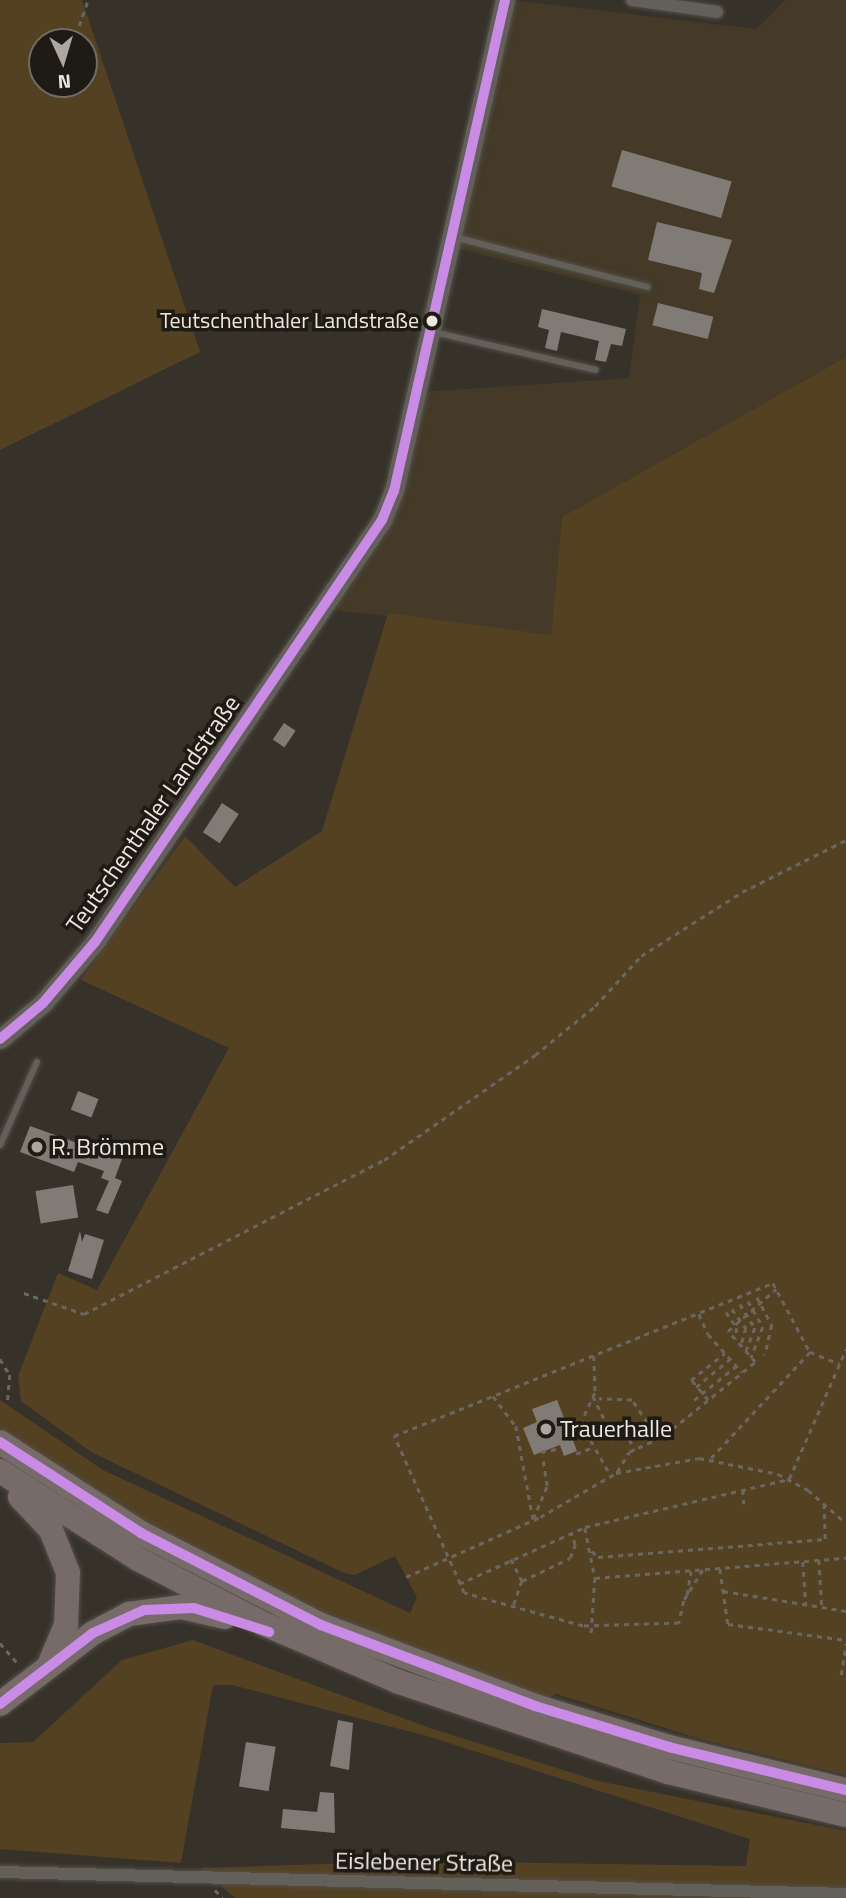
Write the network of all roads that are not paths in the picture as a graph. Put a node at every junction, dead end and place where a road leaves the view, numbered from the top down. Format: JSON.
{"nodes":[{"id":1,"x":505,"y":0,"type":"edge"},
{"id":2,"x":632,"y":0,"type":"edge"},
{"id":3,"x":717,"y":12,"type":"dead end"},
{"id":4,"x":450,"y":236,"type":"junction"},
{"id":5,"x":648,"y":287,"type":"dead end"},
{"id":6,"x":429,"y":331,"type":"junction"},
{"id":7,"x":596,"y":370,"type":"dead end"},
{"id":8,"x":0,"y":1039,"type":"edge"},
{"id":9,"x":37,"y":1062,"type":"dead end"},
{"id":10,"x":0,"y":1145,"type":"edge"},
{"id":11,"x":0,"y":1442,"type":"edge"},
{"id":12,"x":0,"y":1471,"type":"edge"},
{"id":13,"x":0,"y":1478,"type":"edge"},
{"id":14,"x":321,"y":1650,"type":"junction"},
{"id":15,"x":38,"y":1678,"type":"junction"},
{"id":16,"x":0,"y":1704,"type":"edge"},
{"id":17,"x":846,"y":1790,"type":"edge"},
{"id":18,"x":846,"y":1815,"type":"edge"},
{"id":19,"x":0,"y":1872,"type":"edge"},
{"id":20,"x":846,"y":1894,"type":"edge"}],
"edges":[{"from":1,"to":4,"type":"street","name":"Teutschenthaler Landstraße"},
{"from":2,"to":3,"type":"street"},
{"from":4,"to":5,"type":"lane"},
{"from":4,"to":6,"type":"street","name":"Teutschenthaler Landstraße"},
{"from":6,"to":7,"type":"lane"},
{"from":6,"to":8,"type":"street","name":"Teutschenthaler Landstraße"},
{"from":9,"to":10,"type":"lane"},
{"from":11,"to":17,"type":"highway"},
{"from":12,"to":14,"type":"highway"},
{"from":13,"to":15,"type":"highway"},
{"from":14,"to":15,"type":"highway"},
{"from":14,"to":18,"type":"highway"},
{"from":15,"to":16,"type":"highway"},
{"from":19,"to":20,"type":"street","name":"Eislebener Straße"}]}
